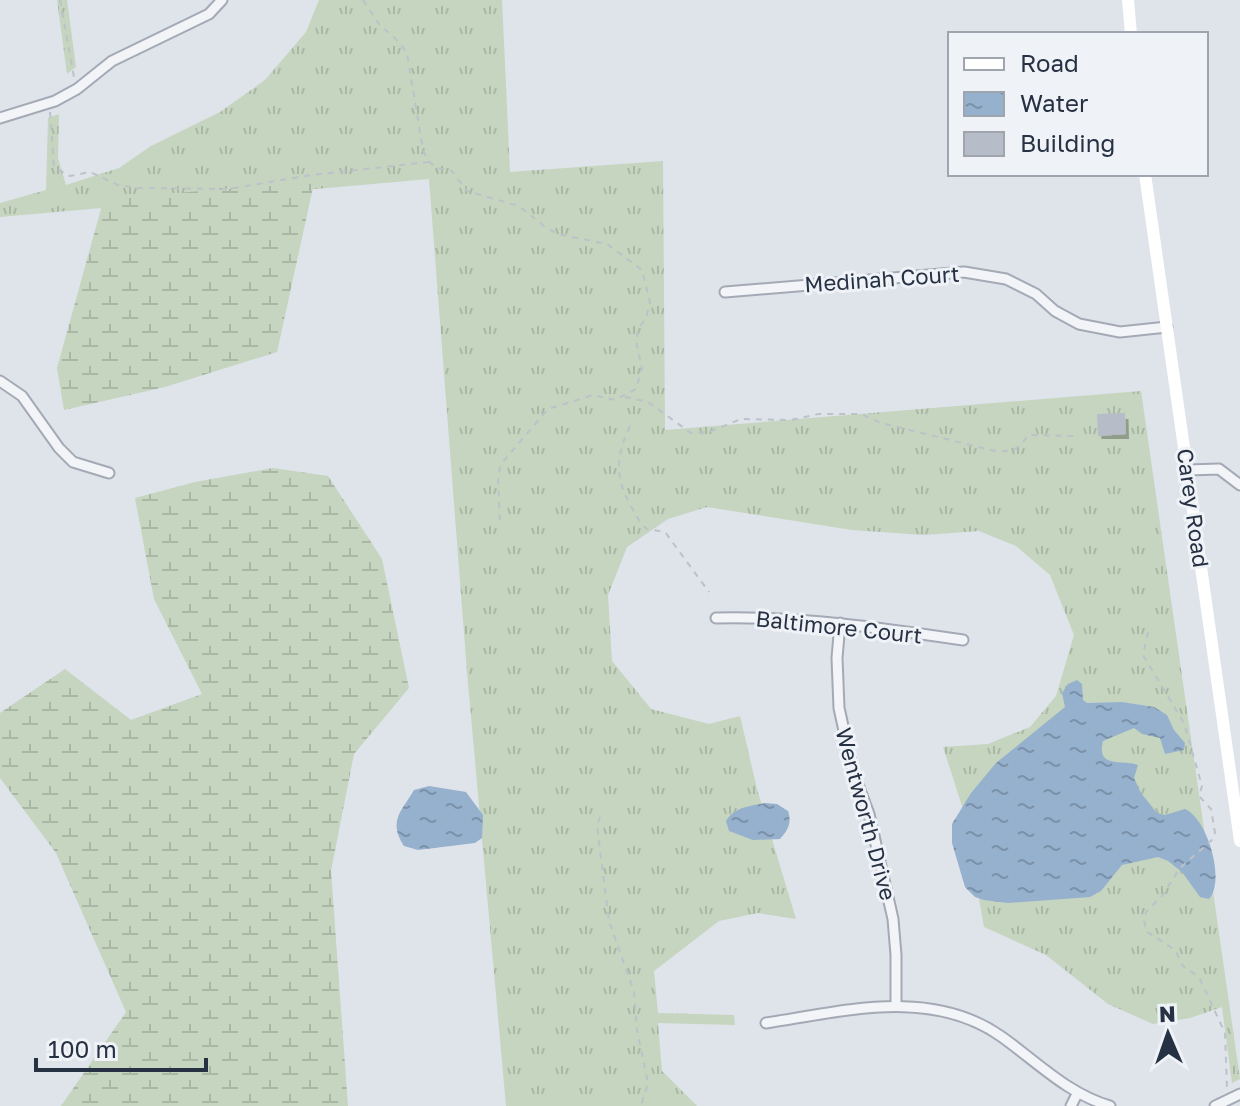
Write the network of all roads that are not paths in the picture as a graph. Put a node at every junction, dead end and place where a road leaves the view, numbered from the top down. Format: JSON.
{"nodes":[{"id":1,"x":222,"y":0,"type":"edge"},
{"id":2,"x":1128,"y":0,"type":"edge"},
{"id":3,"x":1131,"y":32,"type":"edge"},
{"id":4,"x":0,"y":118,"type":"edge"},
{"id":5,"x":1145,"y":176,"type":"edge"},
{"id":6,"x":725,"y":292,"type":"dead end"},
{"id":7,"x":1167,"y":327,"type":"junction"},
{"id":8,"x":0,"y":381,"type":"edge"},
{"id":9,"x":1188,"y":470,"type":"junction"},
{"id":10,"x":109,"y":473,"type":"dead end"},
{"id":11,"x":1240,"y":485,"type":"edge"},
{"id":12,"x":716,"y":618,"type":"dead end"},
{"id":13,"x":840,"y":623,"type":"junction"},
{"id":14,"x":963,"y":640,"type":"dead end"},
{"id":15,"x":1240,"y":841,"type":"edge"},
{"id":16,"x":896,"y":1006,"type":"junction"},
{"id":17,"x":766,"y":1023,"type":"dead end"},
{"id":18,"x":1077,"y":1094,"type":"junction"},
{"id":19,"x":1240,"y":1094,"type":"edge"},
{"id":20,"x":1071,"y":1106,"type":"edge"},
{"id":21,"x":1110,"y":1106,"type":"edge"},
{"id":22,"x":1215,"y":1106,"type":"edge"}],
"edges":[{"from":1,"to":4,"type":"street"},
{"from":2,"to":3,"type":"street"},
{"from":5,"to":7,"type":"street","name":"Carey Road"},
{"from":6,"to":7,"type":"street","name":"Medinah Court"},
{"from":7,"to":9,"type":"street","name":"Carey Road"},
{"from":8,"to":10,"type":"street"},
{"from":9,"to":11,"type":"street"},
{"from":9,"to":15,"type":"street","name":"Carey Road"},
{"from":12,"to":13,"type":"street","name":"Baltimore Court"},
{"from":13,"to":14,"type":"street","name":"Baltimore Court"},
{"from":13,"to":16,"type":"street","name":"Wentworth Drive"},
{"from":16,"to":17,"type":"street"},
{"from":16,"to":18,"type":"street"},
{"from":18,"to":20,"type":"street"},
{"from":18,"to":21,"type":"street"},
{"from":19,"to":22,"type":"street"}]}
